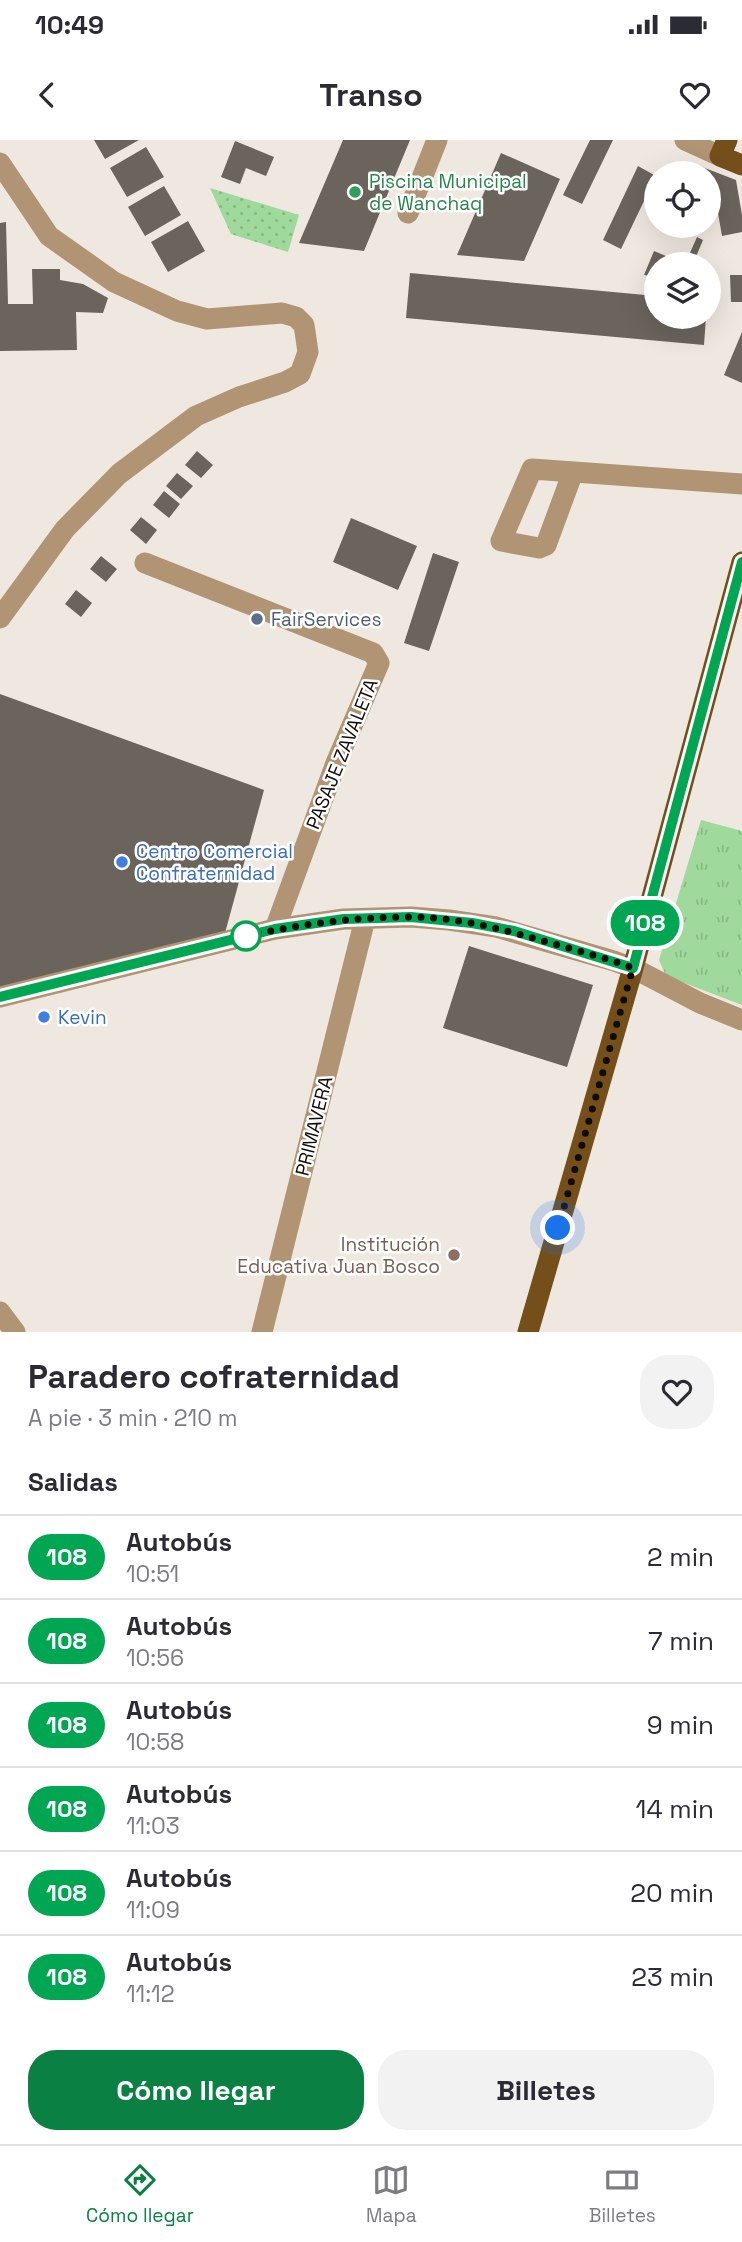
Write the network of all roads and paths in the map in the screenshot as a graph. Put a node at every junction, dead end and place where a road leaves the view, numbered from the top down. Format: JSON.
{"nodes":[{"id":1,"x":437,"y":140,"type":"edge"},
{"id":2,"x":685,"y":140,"type":"edge"},
{"id":3,"x":725,"y":144,"type":"edge"},
{"id":4,"x":742,"y":147,"type":"edge"},
{"id":5,"x":0,"y":163,"type":"edge"},
{"id":6,"x":742,"y":165,"type":"edge"},
{"id":7,"x":408,"y":214,"type":"dead end"},
{"id":8,"x":573,"y":472,"type":"dead end"},
{"id":9,"x":742,"y":484,"type":"edge"},
{"id":10,"x":742,"y":562,"type":"edge"},
{"id":11,"x":145,"y":563,"type":"dead end"},
{"id":12,"x":0,"y":618,"type":"edge"},
{"id":13,"x":365,"y":919,"type":"junction"},
{"id":14,"x":275,"y":929,"type":"junction"},
{"id":15,"x":633,"y":968,"type":"junction"},
{"id":16,"x":0,"y":997,"type":"edge"},
{"id":17,"x":742,"y":1020,"type":"edge"},
{"id":18,"x":0,"y":1312,"type":"edge"},
{"id":19,"x":15,"y":1332,"type":"edge"},
{"id":20,"x":262,"y":1332,"type":"edge"},
{"id":21,"x":528,"y":1332,"type":"edge"}],
"edges":[{"from":1,"to":7,"type":"street"},
{"from":2,"to":3,"type":"street"},
{"from":3,"to":4,"type":"main road"},
{"from":3,"to":6,"type":"main road"},
{"from":5,"to":12,"type":"street"},
{"from":8,"to":9,"type":"street"},
{"from":10,"to":15,"type":"main road"},
{"from":11,"to":14,"type":"street","name":"PASAJE ZAVALETA"},
{"from":13,"to":14,"type":"street"},
{"from":13,"to":15,"type":"street"},
{"from":13,"to":20,"type":"street","name":"PRIMAVERA"},
{"from":14,"to":16,"type":"street"},
{"from":15,"to":17,"type":"street"},
{"from":15,"to":21,"type":"main road"},
{"from":18,"to":19,"type":"street"}]}
